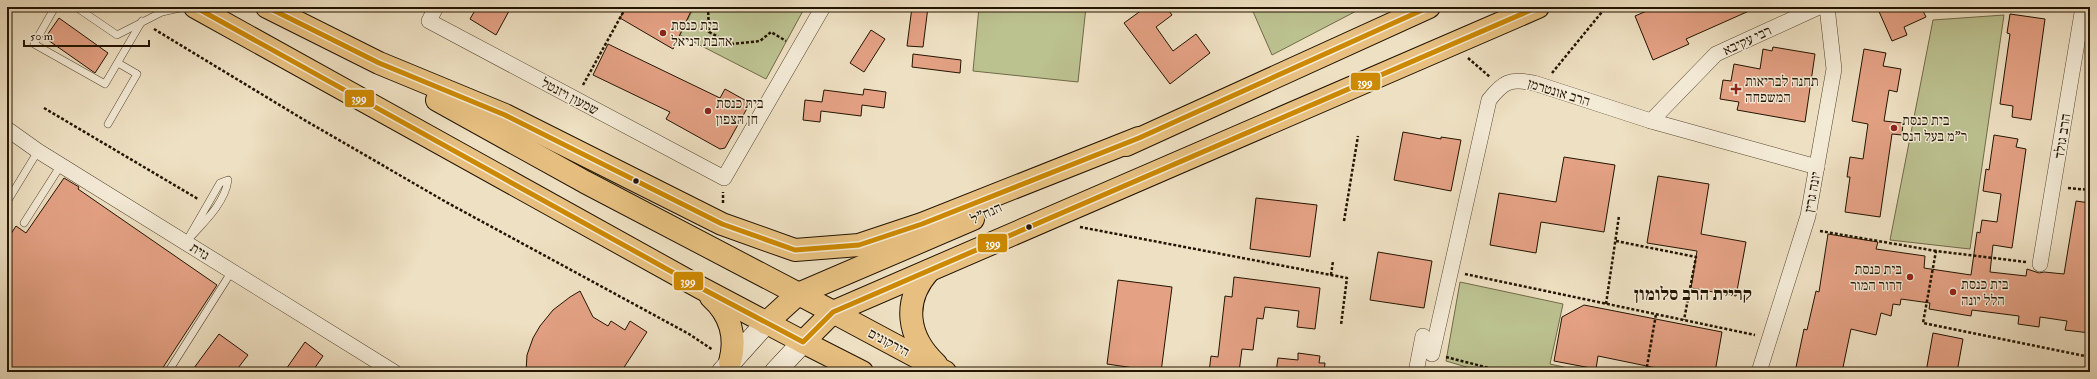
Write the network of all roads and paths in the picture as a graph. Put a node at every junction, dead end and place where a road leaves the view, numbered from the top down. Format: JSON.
{"nodes":[{"id":1,"x":55,"y":7,"type":"edge"},
{"id":2,"x":76,"y":7,"type":"edge"},
{"id":3,"x":184,"y":7,"type":"edge"},
{"id":4,"x":195,"y":7,"type":"edge"},
{"id":5,"x":267,"y":7,"type":"edge"},
{"id":6,"x":436,"y":7,"type":"edge"},
{"id":7,"x":626,"y":7,"type":"edge"},
{"id":8,"x":708,"y":7,"type":"edge"},
{"id":9,"x":823,"y":7,"type":"edge"},
{"id":10,"x":1429,"y":7,"type":"edge"},
{"id":11,"x":1538,"y":7,"type":"edge"},
{"id":12,"x":1606,"y":7,"type":"edge"},
{"id":13,"x":1819,"y":7,"type":"edge"},
{"id":14,"x":1827,"y":7,"type":"edge"},
{"id":15,"x":2083,"y":7,"type":"edge"},
{"id":16,"x":142,"y":21,"type":"junction"},
{"id":17,"x":799,"y":49,"type":"junction"},
{"id":18,"x":1466,"y":57,"type":"dead end"},
{"id":19,"x":118,"y":63,"type":"junction"},
{"id":20,"x":379,"y":63,"type":"junction"},
{"id":21,"x":1501,"y":85,"type":"junction"},
{"id":22,"x":1542,"y":85,"type":"junction"},
{"id":23,"x":575,"y":98,"type":"junction"},
{"id":24,"x":44,"y":108,"type":"dead end"},
{"id":25,"x":1651,"y":121,"type":"junction"},
{"id":26,"x":108,"y":124,"type":"dead end"},
{"id":27,"x":7,"y":129,"type":"edge"},
{"id":28,"x":1358,"y":136,"type":"dead end"},
{"id":29,"x":1139,"y":138,"type":"junction"},
{"id":30,"x":38,"y":151,"type":"junction"},
{"id":31,"x":61,"y":165,"type":"junction"},
{"id":32,"x":1817,"y":167,"type":"junction"},
{"id":33,"x":724,"y":178,"type":"junction"},
{"id":34,"x":2054,"y":186,"type":"junction"},
{"id":35,"x":2090,"y":190,"type":"edge"},
{"id":36,"x":7,"y":202,"type":"edge"},
{"id":37,"x":207,"y":204,"type":"junction"},
{"id":38,"x":1619,"y":216,"type":"dead end"},
{"id":39,"x":1344,"y":222,"type":"dead end"},
{"id":40,"x":24,"y":223,"type":"dead end"},
{"id":41,"x":722,"y":224,"type":"junction"},
{"id":42,"x":1074,"y":226,"type":"dead end"},
{"id":43,"x":1804,"y":228,"type":"junction"},
{"id":44,"x":1616,"y":241,"type":"junction"},
{"id":45,"x":186,"y":242,"type":"junction"},
{"id":46,"x":1936,"y":252,"type":"junction"},
{"id":47,"x":1333,"y":262,"type":"dead end"},
{"id":48,"x":2040,"y":264,"type":"joint"},
{"id":49,"x":232,"y":271,"type":"junction"},
{"id":50,"x":929,"y":271,"type":"junction"},
{"id":51,"x":1450,"y":271,"type":"junction"},
{"id":52,"x":1331,"y":274,"type":"junction"},
{"id":53,"x":701,"y":288,"type":"junction"},
{"id":54,"x":798,"y":294,"type":"junction"},
{"id":55,"x":1606,"y":304,"type":"junction"},
{"id":56,"x":833,"y":312,"type":"junction"},
{"id":57,"x":1656,"y":314,"type":"junction"},
{"id":58,"x":1684,"y":320,"type":"junction"},
{"id":59,"x":766,"y":323,"type":"junction"},
{"id":60,"x":1341,"y":325,"type":"dead end"},
{"id":61,"x":1423,"y":336,"type":"dead end"},
{"id":62,"x":1770,"y":338,"type":"junction"},
{"id":63,"x":803,"y":342,"type":"junction"},
{"id":64,"x":1432,"y":354,"type":"joint"},
{"id":65,"x":2090,"y":357,"type":"edge"},
{"id":66,"x":726,"y":367,"type":"edge"},
{"id":67,"x":168,"y":372,"type":"edge"},
{"id":68,"x":394,"y":372,"type":"edge"},
{"id":69,"x":775,"y":372,"type":"edge"},
{"id":70,"x":862,"y":372,"type":"edge"},
{"id":71,"x":944,"y":372,"type":"edge"},
{"id":72,"x":1416,"y":372,"type":"edge"},
{"id":73,"x":1505,"y":372,"type":"edge"},
{"id":74,"x":1646,"y":372,"type":"edge"},
{"id":75,"x":1759,"y":372,"type":"edge"}],
"edges":[{"from":1,"to":19,"type":"lane"},
{"from":2,"to":16,"type":"lane"},
{"from":3,"to":16,"type":"lane"},
{"from":4,"to":53,"type":"main road"},
{"from":5,"to":20,"type":"main road"},
{"from":6,"to":23,"type":"street","name":"שמעון ויזנטל"},
{"from":7,"to":23,"type":"path"},
{"from":8,"to":17,"type":"path"},
{"from":9,"to":17,"type":"street"},
{"from":10,"to":29,"type":"main road","name":"הנח\"ל"},
{"from":11,"to":50,"type":"main road","name":"הנח\"ל"},
{"from":12,"to":22,"type":"path"},
{"from":13,"to":25,"type":"street","name":"רבי עקיבא"},
{"from":14,"to":32,"type":"street","name":"יונה גרין"},
{"from":15,"to":34,"type":"street","name":"הרב גולד"},
{"from":16,"to":19,"type":"lane"},
{"from":16,"to":66,"type":"path"},
{"from":17,"to":33,"type":"street"},
{"from":18,"to":21,"type":"path"},
{"from":19,"to":26,"type":"lane"},
{"from":20,"to":41,"type":"main road"},
{"from":20,"to":54,"type":"main road","name":"הירקונים"},
{"from":21,"to":22,"type":"street","name":"הרב אונטרמן"},
{"from":21,"to":51,"type":"street"},
{"from":22,"to":25,"type":"street","name":"הרב אונטרמן"},
{"from":23,"to":33,"type":"street","name":"שמעון ויזנטל"},
{"from":24,"to":37,"type":"path"},
{"from":25,"to":32,"type":"street","name":"הרב אונטרמן"},
{"from":27,"to":30,"type":"street","name":"גזית"},
{"from":28,"to":39,"type":"path"},
{"from":29,"to":41,"type":"main road"},
{"from":29,"to":54,"type":"main road","name":"הנח\"ל"},
{"from":30,"to":31,"type":"street","name":"גזית"},
{"from":30,"to":36,"type":"lane"},
{"from":31,"to":40,"type":"lane"},
{"from":31,"to":45,"type":"street","name":"גזית"},
{"from":32,"to":43,"type":"street","name":"יונה גרין"},
{"from":33,"to":41,"type":"path"},
{"from":34,"to":35,"type":"path"},
{"from":34,"to":48,"type":"street","name":"הרב גולד"},
{"from":37,"to":45,"type":"lane"},
{"from":37,"to":45,"type":"lane"},
{"from":38,"to":44,"type":"path"},
{"from":42,"to":52,"type":"path"},
{"from":43,"to":46,"type":"path"},
{"from":43,"to":62,"type":"street","name":"יונה גרין"},
{"from":44,"to":55,"type":"path"},
{"from":44,"to":58,"type":"path"},
{"from":45,"to":49,"type":"street","name":"גזית"},
{"from":46,"to":48,"type":"path"},
{"from":46,"to":65,"type":"path"},
{"from":47,"to":52,"type":"path"},
{"from":49,"to":67,"type":"lane"},
{"from":49,"to":68,"type":"street","name":"גזית"},
{"from":50,"to":56,"type":"main road","name":"הנח\"ל"},
{"from":50,"to":71,"type":"main road"},
{"from":51,"to":55,"type":"path"},
{"from":51,"to":64,"type":"street"},
{"from":52,"to":60,"type":"path"},
{"from":53,"to":59,"type":"main road"},
{"from":53,"to":66,"type":"main road"},
{"from":54,"to":56,"type":"main road","name":"הירקונים"},
{"from":54,"to":59,"type":"main road","name":"הנח\"ל"},
{"from":55,"to":57,"type":"path"},
{"from":56,"to":63,"type":"main road"},
{"from":56,"to":71,"type":"main road","name":"הירקונים"},
{"from":57,"to":58,"type":"path"},
{"from":57,"to":74,"type":"path"},
{"from":58,"to":62,"type":"path"},
{"from":59,"to":63,"type":"main road"},
{"from":59,"to":66,"type":"street"},
{"from":61,"to":72,"type":"street"},
{"from":62,"to":75,"type":"street","name":"יונה גרין"},
{"from":63,"to":69,"type":"street"},
{"from":63,"to":70,"type":"main road"},
{"from":64,"to":73,"type":"path"}]}
